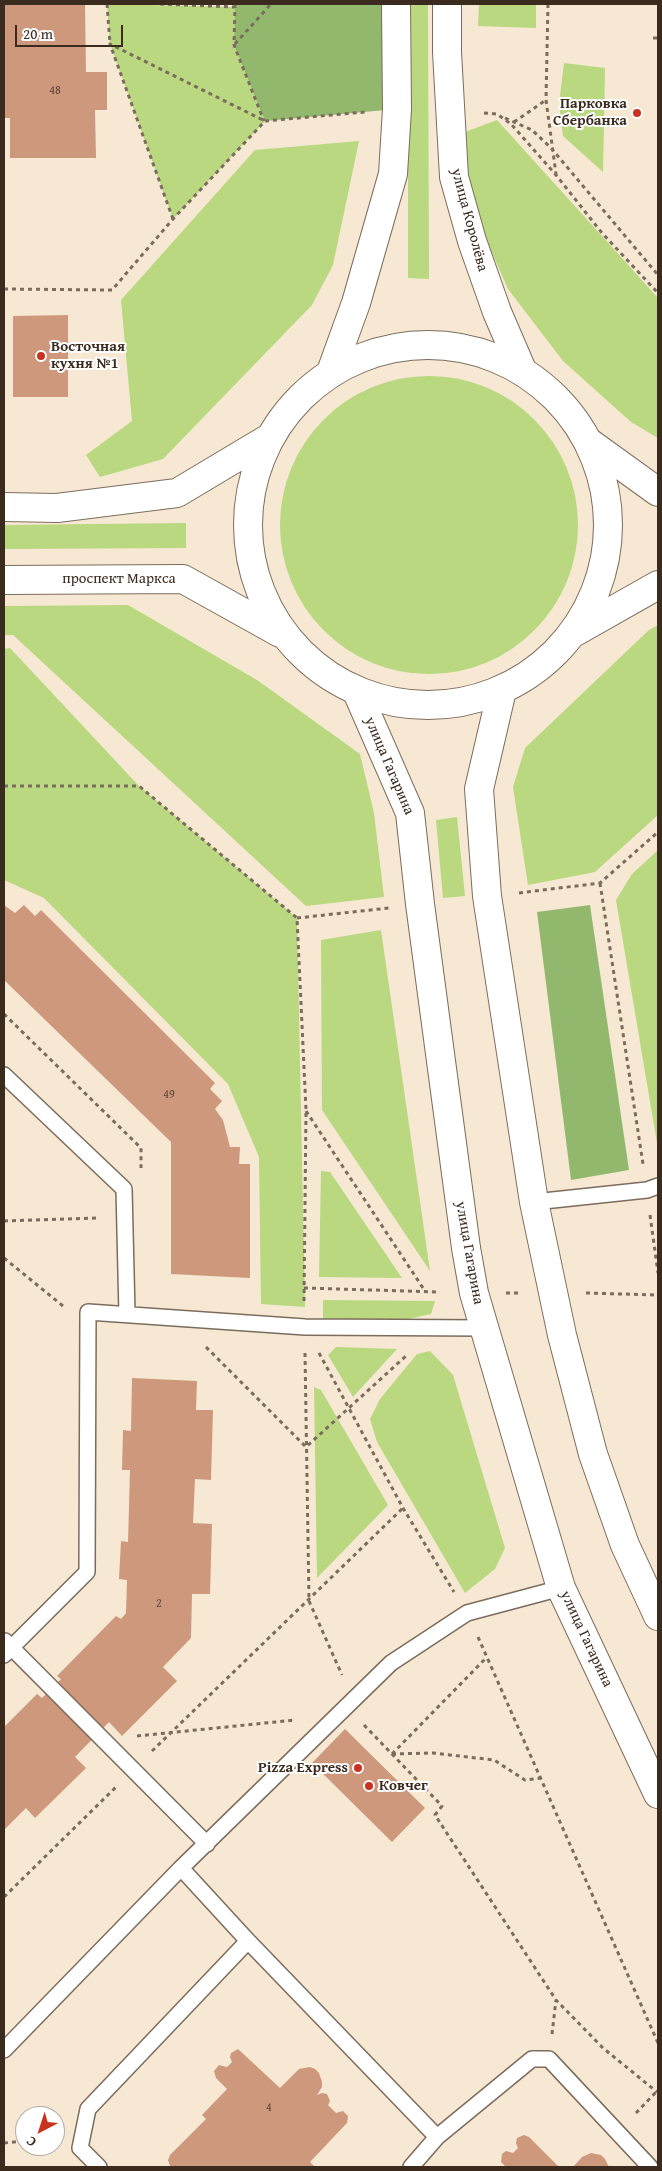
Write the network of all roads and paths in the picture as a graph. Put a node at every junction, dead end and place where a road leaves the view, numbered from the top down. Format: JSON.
{"nodes":[{"id":1,"x":107,"y":4,"type":"edge"},
{"id":2,"x":160,"y":4,"type":"edge"},
{"id":3,"x":270,"y":4,"type":"edge"},
{"id":4,"x":396,"y":4,"type":"edge"},
{"id":5,"x":448,"y":4,"type":"edge"},
{"id":6,"x":548,"y":4,"type":"edge"},
{"id":7,"x":234,"y":6,"type":"edge"},
{"id":8,"x":654,"y":38,"type":"dead end"},
{"id":9,"x":658,"y":38,"type":"edge"},
{"id":10,"x":110,"y":44,"type":"junction"},
{"id":11,"x":234,"y":45,"type":"junction"},
{"id":12,"x":546,"y":100,"type":"junction"},
{"id":13,"x":451,"y":108,"type":"junction"},
{"id":14,"x":397,"y":109,"type":"junction"},
{"id":15,"x":496,"y":114,"type":"junction"},
{"id":16,"x":265,"y":121,"type":"junction"},
{"id":17,"x":511,"y":124,"type":"junction"},
{"id":18,"x":556,"y":174,"type":"junction"},
{"id":19,"x":173,"y":219,"type":"junction"},
{"id":20,"x":658,"y":275,"type":"edge"},
{"id":21,"x":4,"y":289,"type":"edge"},
{"id":22,"x":658,"y":293,"type":"edge"},
{"id":23,"x":522,"y":370,"type":"junction"},
{"id":24,"x":331,"y":372,"type":"junction"},
{"id":25,"x":269,"y":438,"type":"junction"},
{"id":26,"x":590,"y":443,"type":"junction"},
{"id":27,"x":658,"y":492,"type":"edge"},
{"id":28,"x":4,"y":508,"type":"edge"},
{"id":29,"x":4,"y":580,"type":"edge"},
{"id":30,"x":658,"y":585,"type":"edge"},
{"id":31,"x":575,"y":632,"type":"junction"},
{"id":32,"x":280,"y":633,"type":"junction"},
{"id":33,"x":502,"y":690,"type":"junction"},
{"id":34,"x":357,"y":692,"type":"junction"},
{"id":35,"x":4,"y":786,"type":"edge"},
{"id":36,"x":600,"y":883,"type":"dead end"},
{"id":37,"x":4,"y":1075,"type":"edge"},
{"id":38,"x":306,"y":1110,"type":"junction"},
{"id":39,"x":653,"y":1188,"type":"edge"},
{"id":40,"x":534,"y":1202,"type":"junction"},
{"id":41,"x":125,"y":1218,"type":"junction"},
{"id":42,"x":4,"y":1221,"type":"edge"},
{"id":43,"x":4,"y":1258,"type":"edge"},
{"id":44,"x":658,"y":1274,"type":"edge"},
{"id":45,"x":425,"y":1291,"type":"dead end"},
{"id":46,"x":127,"y":1314,"type":"junction"},
{"id":47,"x":196,"y":1319,"type":"junction"},
{"id":48,"x":87,"y":1326,"type":"junction"},
{"id":49,"x":305,"y":1328,"type":"junction"},
{"id":50,"x":416,"y":1328,"type":"junction"},
{"id":51,"x":484,"y":1328,"type":"junction"},
{"id":52,"x":350,"y":1409,"type":"junction"},
{"id":53,"x":306,"y":1447,"type":"junction"},
{"id":54,"x":403,"y":1508,"type":"junction"},
{"id":55,"x":561,"y":1588,"type":"junction"},
{"id":56,"x":309,"y":1601,"type":"junction"},
{"id":57,"x":467,"y":1613,"type":"junction"},
{"id":58,"x":658,"y":1616,"type":"edge"},
{"id":59,"x":6,"y":1647,"type":"edge"},
{"id":60,"x":487,"y":1657,"type":"junction"},
{"id":61,"x":357,"y":1697,"type":"junction"},
{"id":62,"x":303,"y":1719,"type":"dead end"},
{"id":63,"x":172,"y":1733,"type":"junction"},
{"id":64,"x":112,"y":1747,"type":"junction"},
{"id":65,"x":392,"y":1754,"type":"junction"},
{"id":66,"x":134,"y":1769,"type":"junction"},
{"id":67,"x":541,"y":1778,"type":"junction"},
{"id":68,"x":658,"y":1794,"type":"edge"},
{"id":69,"x":207,"y":1844,"type":"junction"},
{"id":70,"x":181,"y":1868,"type":"junction"},
{"id":71,"x":4,"y":1897,"type":"edge"},
{"id":72,"x":248,"y":1941,"type":"junction"},
{"id":73,"x":556,"y":2000,"type":"junction"},
{"id":74,"x":658,"y":2043,"type":"edge"},
{"id":75,"x":4,"y":2050,"type":"edge"},
{"id":76,"x":550,"y":2060,"type":"junction"},
{"id":77,"x":657,"y":2092,"type":"dead end"},
{"id":78,"x":438,"y":2137,"type":"junction"},
{"id":79,"x":99,"y":2167,"type":"edge"},
{"id":80,"x":411,"y":2167,"type":"edge"},
{"id":81,"x":650,"y":2167,"type":"edge"}],
"edges":[{"from":1,"to":10,"type":"path"},
{"from":2,"to":7,"type":"path"},
{"from":3,"to":11,"type":"path"},
{"from":4,"to":14,"type":"main road"},
{"from":5,"to":13,"type":"main road","name":"улица Королёва"},
{"from":6,"to":12,"type":"path"},
{"from":7,"to":11,"type":"path"},
{"from":8,"to":9,"type":"path"},
{"from":10,"to":16,"type":"path"},
{"from":10,"to":19,"type":"path"},
{"from":11,"to":16,"type":"path"},
{"from":12,"to":17,"type":"path"},
{"from":12,"to":18,"type":"path"},
{"from":13,"to":15,"type":"path"},
{"from":13,"to":23,"type":"main road","name":"улица Королёва"},
{"from":14,"to":16,"type":"path"},
{"from":14,"to":24,"type":"main road"},
{"from":15,"to":17,"type":"path"},
{"from":15,"to":20,"type":"path"},
{"from":16,"to":19,"type":"path"},
{"from":17,"to":18,"type":"path"},
{"from":18,"to":22,"type":"path"},
{"from":19,"to":21,"type":"path"},
{"from":23,"to":24,"type":"main road"},
{"from":23,"to":26,"type":"main road"},
{"from":24,"to":25,"type":"main road"},
{"from":25,"to":28,"type":"main road"},
{"from":25,"to":32,"type":"main road"},
{"from":26,"to":27,"type":"main road"},
{"from":26,"to":31,"type":"main road"},
{"from":29,"to":32,"type":"main road","name":"проспект Маркса"},
{"from":30,"to":31,"type":"main road"},
{"from":31,"to":33,"type":"main road"},
{"from":32,"to":34,"type":"main road"},
{"from":33,"to":34,"type":"main road"},
{"from":33,"to":40,"type":"main road"},
{"from":34,"to":51,"type":"main road","name":"улица Гагарина"},
{"from":35,"to":38,"type":"path"},
{"from":36,"to":39,"type":"path"},
{"from":37,"to":41,"type":"lane"},
{"from":38,"to":45,"type":"path"},
{"from":38,"to":49,"type":"path"},
{"from":39,"to":40,"type":"lane"},
{"from":39,"to":44,"type":"path"},
{"from":40,"to":58,"type":"main road"},
{"from":41,"to":42,"type":"path"},
{"from":41,"to":46,"type":"lane"},
{"from":43,"to":48,"type":"path"},
{"from":46,"to":47,"type":"lane"},
{"from":46,"to":48,"type":"lane"},
{"from":47,"to":49,"type":"lane"},
{"from":47,"to":53,"type":"path"},
{"from":48,"to":59,"type":"lane"},
{"from":49,"to":50,"type":"lane"},
{"from":49,"to":52,"type":"path"},
{"from":49,"to":53,"type":"path"},
{"from":50,"to":51,"type":"lane"},
{"from":50,"to":52,"type":"path"},
{"from":51,"to":55,"type":"main road","name":"улица Гагарина"},
{"from":52,"to":53,"type":"path"},
{"from":52,"to":54,"type":"path"},
{"from":53,"to":56,"type":"path"},
{"from":54,"to":56,"type":"path"},
{"from":54,"to":57,"type":"path"},
{"from":55,"to":57,"type":"lane"},
{"from":55,"to":68,"type":"main road","name":"улица Гагарина"},
{"from":56,"to":61,"type":"path"},
{"from":56,"to":63,"type":"path"},
{"from":57,"to":60,"type":"path"},
{"from":57,"to":61,"type":"lane"},
{"from":59,"to":64,"type":"lane"},
{"from":60,"to":65,"type":"path"},
{"from":60,"to":67,"type":"path"},
{"from":61,"to":65,"type":"path"},
{"from":61,"to":69,"type":"lane"},
{"from":62,"to":63,"type":"path"},
{"from":63,"to":64,"type":"path"},
{"from":63,"to":66,"type":"path"},
{"from":64,"to":66,"type":"lane"},
{"from":65,"to":67,"type":"path"},
{"from":65,"to":73,"type":"path"},
{"from":66,"to":69,"type":"lane"},
{"from":66,"to":71,"type":"path"},
{"from":67,"to":74,"type":"path"},
{"from":69,"to":70,"type":"lane"},
{"from":70,"to":72,"type":"lane"},
{"from":70,"to":75,"type":"lane"},
{"from":72,"to":78,"type":"lane"},
{"from":72,"to":79,"type":"lane"},
{"from":73,"to":76,"type":"path"},
{"from":73,"to":77,"type":"path"},
{"from":76,"to":78,"type":"lane"},
{"from":76,"to":81,"type":"lane"},
{"from":78,"to":80,"type":"lane"}]}
